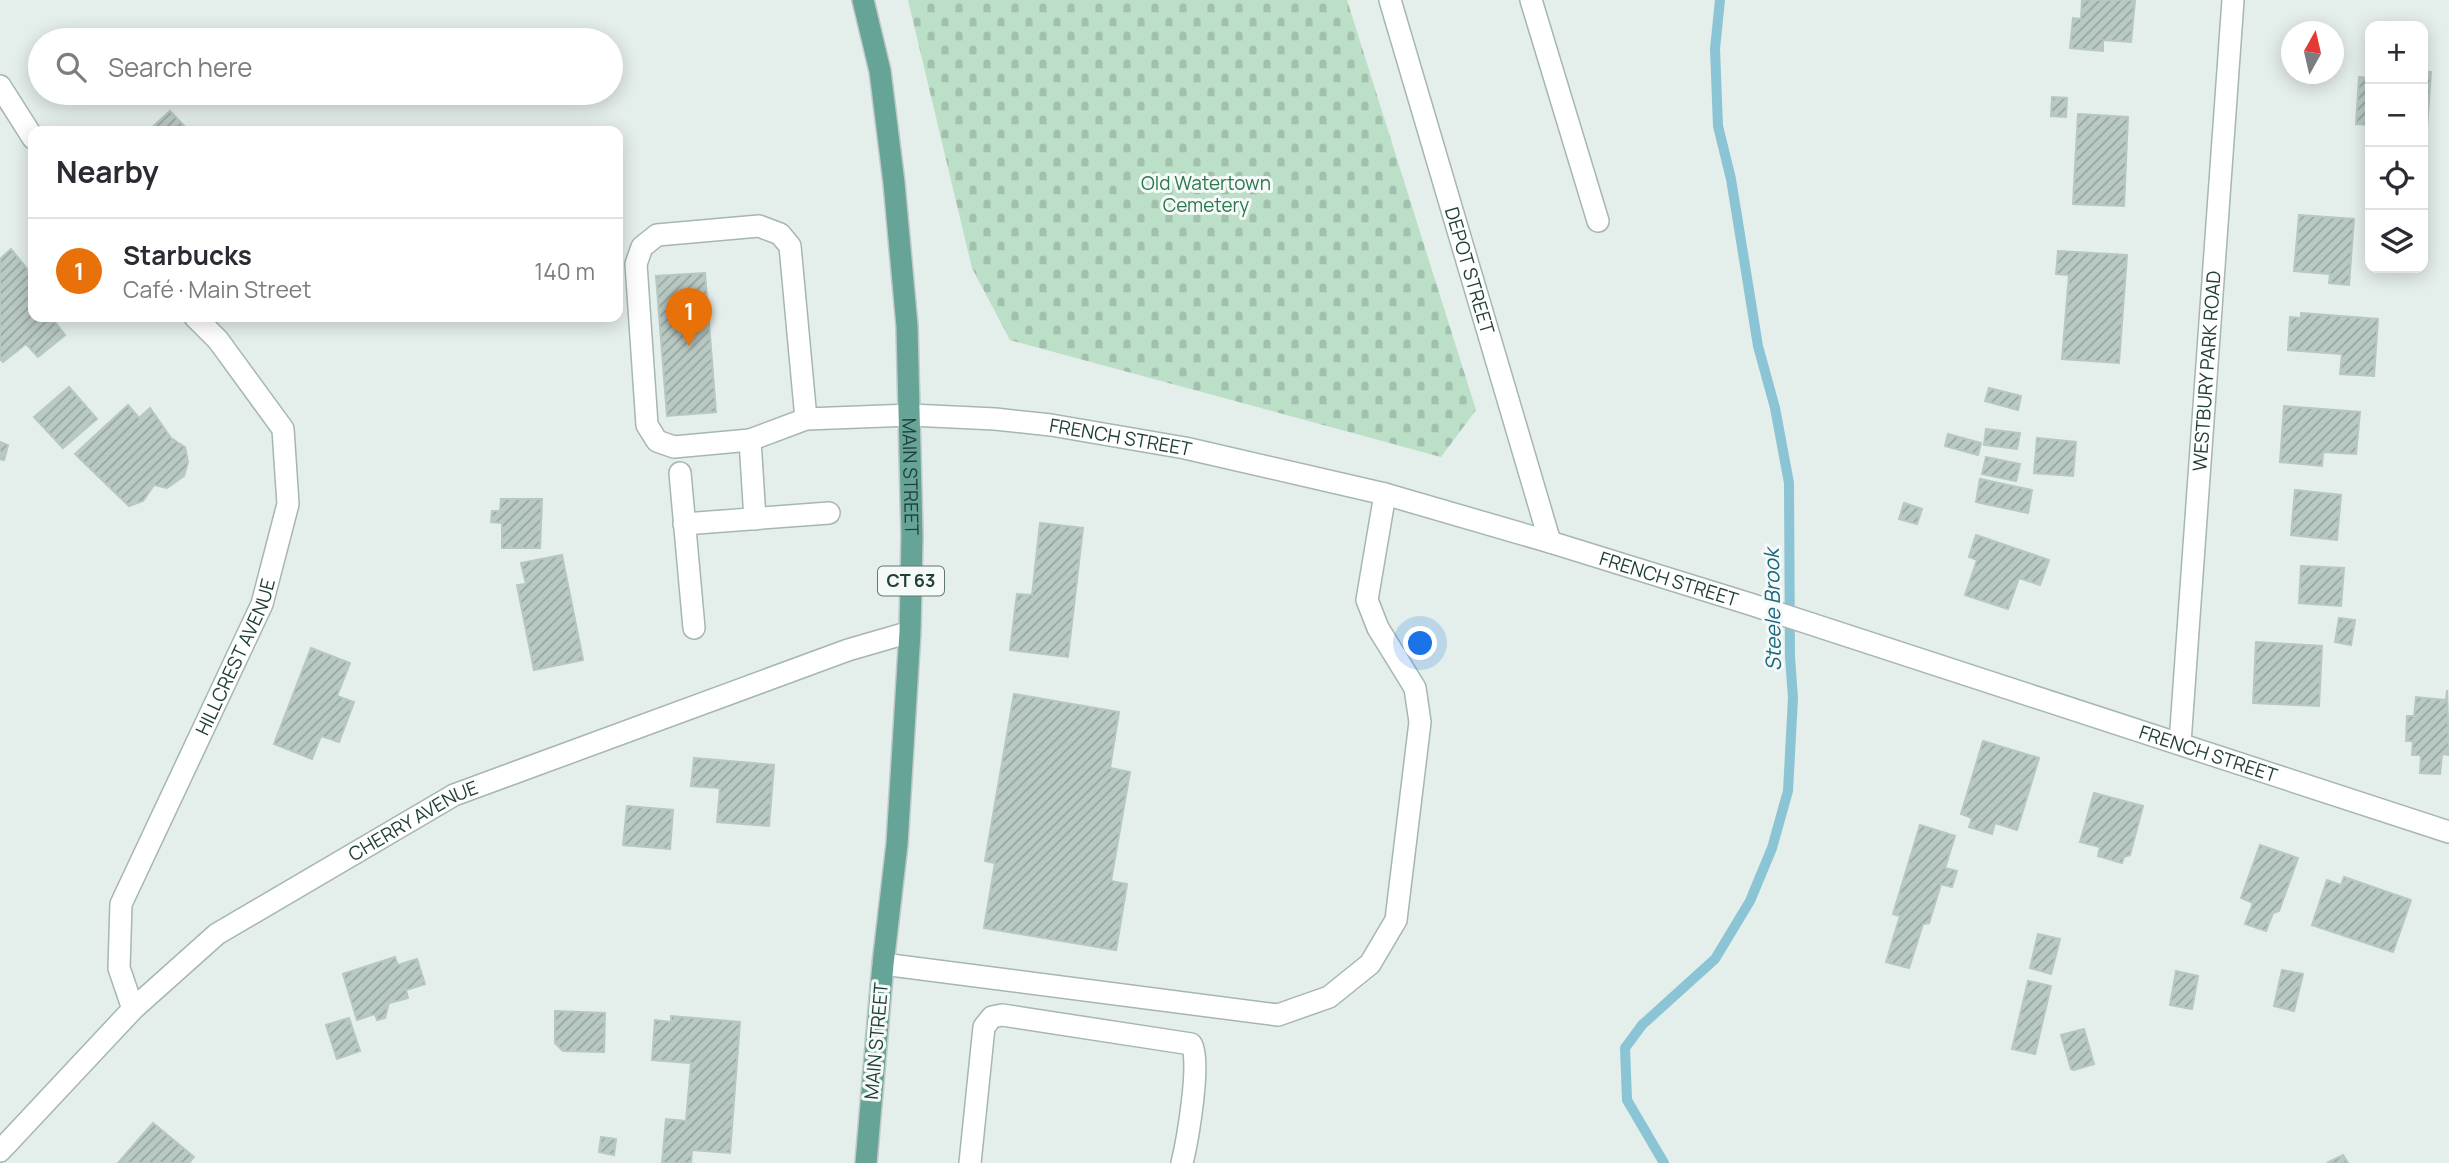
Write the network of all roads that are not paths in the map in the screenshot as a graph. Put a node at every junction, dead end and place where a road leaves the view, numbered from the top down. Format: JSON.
{"nodes":[{"id":1,"x":863,"y":0,"type":"edge"},
{"id":2,"x":1390,"y":0,"type":"edge"},
{"id":3,"x":1531,"y":0,"type":"edge"},
{"id":4,"x":2233,"y":0,"type":"edge"},
{"id":5,"x":0,"y":86,"type":"edge"},
{"id":6,"x":28,"y":130,"type":"edge"},
{"id":7,"x":1598,"y":221,"type":"dead end"},
{"id":8,"x":200,"y":322,"type":"edge"},
{"id":9,"x":911,"y":415,"type":"junction"},
{"id":10,"x":806,"y":419,"type":"junction"},
{"id":11,"x":750,"y":440,"type":"junction"},
{"id":12,"x":680,"y":473,"type":"dead end"},
{"id":13,"x":1385,"y":494,"type":"junction"},
{"id":14,"x":829,"y":513,"type":"dead end"},
{"id":15,"x":755,"y":519,"type":"junction"},
{"id":16,"x":684,"y":524,"type":"junction"},
{"id":17,"x":1550,"y":542,"type":"junction"},
{"id":18,"x":694,"y":628,"type":"dead end"},
{"id":19,"x":910,"y":632,"type":"junction"},
{"id":20,"x":2180,"y":743,"type":"junction"},
{"id":21,"x":2449,"y":832,"type":"edge"},
{"id":22,"x":883,"y":964,"type":"junction"},
{"id":23,"x":134,"y":1009,"type":"junction"},
{"id":24,"x":0,"y":1151,"type":"edge"},
{"id":25,"x":14,"y":1163,"type":"edge"},
{"id":26,"x":866,"y":1163,"type":"edge"},
{"id":27,"x":970,"y":1163,"type":"edge"},
{"id":28,"x":1182,"y":1163,"type":"edge"}],
"edges":[{"from":1,"to":9,"type":"main road","name":"MAIN STREET","number":"CT 63"},
{"from":2,"to":17,"type":"street","name":"DEPOT STREET"},
{"from":3,"to":7,"type":"street"},
{"from":4,"to":20,"type":"street","name":"WESTBURY PARK ROAD"},
{"from":5,"to":6,"type":"street"},
{"from":8,"to":23,"type":"street","name":"HILLCREST AVENUE"},
{"from":9,"to":10,"type":"street","name":"FRENCH STREET"},
{"from":9,"to":13,"type":"street","name":"FRENCH STREET"},
{"from":9,"to":19,"type":"main road","name":"MAIN STREET","number":"CT 63"},
{"from":10,"to":11,"type":"street"},
{"from":10,"to":11,"type":"street"},
{"from":11,"to":15,"type":"street"},
{"from":12,"to":16,"type":"street"},
{"from":13,"to":17,"type":"street","name":"FRENCH STREET"},
{"from":13,"to":22,"type":"street"},
{"from":14,"to":15,"type":"street"},
{"from":15,"to":16,"type":"street"},
{"from":16,"to":18,"type":"street"},
{"from":17,"to":20,"type":"street","name":"FRENCH STREET"},
{"from":19,"to":22,"type":"main road","name":"MAIN STREET","number":"CT 63"},
{"from":19,"to":23,"type":"street","name":"CHERRY AVENUE"},
{"from":20,"to":21,"type":"street","name":"FRENCH STREET"},
{"from":22,"to":26,"type":"main road","name":"MAIN STREET","number":"CT 63"},
{"from":23,"to":24,"type":"street","name":"CHERRY AVENUE"},
{"from":24,"to":25,"type":"street"},
{"from":27,"to":28,"type":"street"}]}
